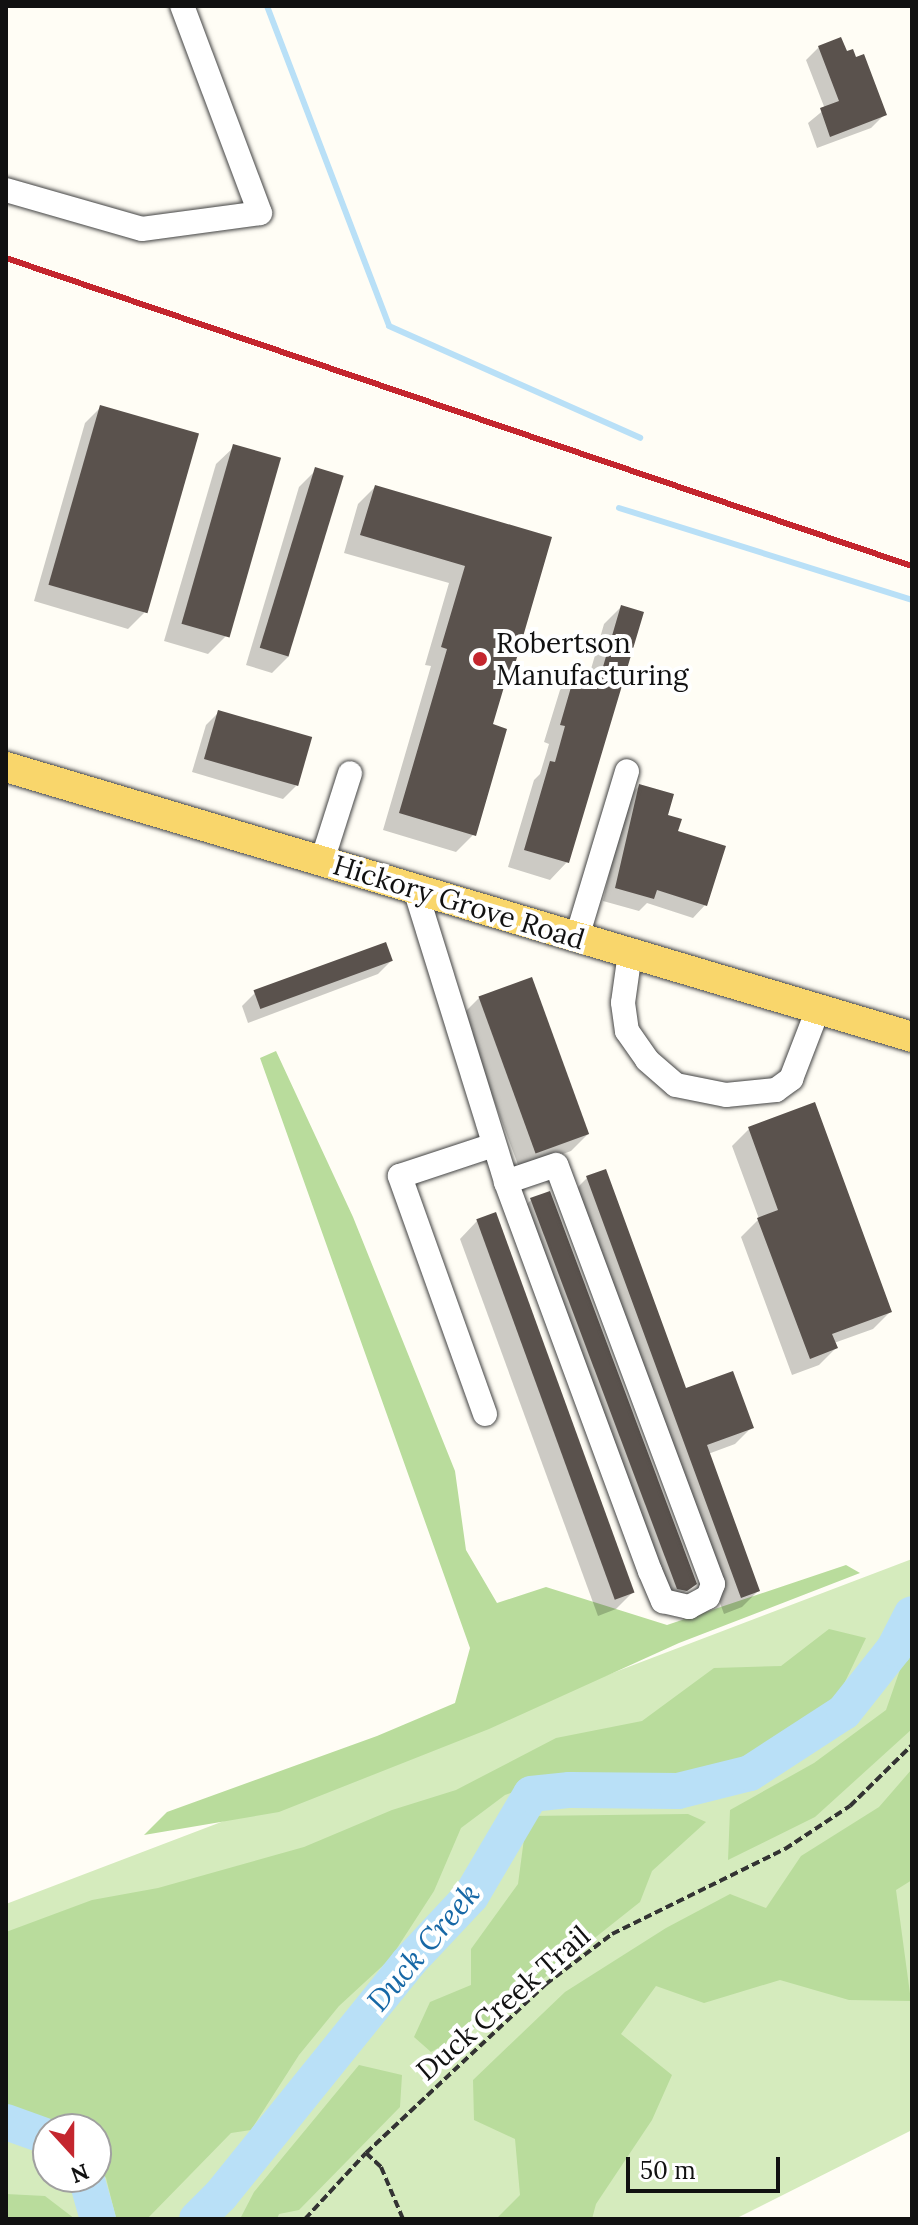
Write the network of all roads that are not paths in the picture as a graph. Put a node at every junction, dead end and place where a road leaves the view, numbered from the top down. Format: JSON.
{"nodes":[{"id":1,"x":182,"y":6,"type":"edge"},
{"id":2,"x":6,"y":190,"type":"edge"},
{"id":3,"x":6,"y":767,"type":"edge"},
{"id":4,"x":627,"y":771,"type":"dead end"},
{"id":5,"x":350,"y":773,"type":"dead end"},
{"id":6,"x":322,"y":861,"type":"junction"},
{"id":7,"x":415,"y":889,"type":"junction"},
{"id":8,"x":577,"y":937,"type":"junction"},
{"id":9,"x":630,"y":953,"type":"junction"},
{"id":10,"x":818,"y":1009,"type":"junction"},
{"id":11,"x":912,"y":1037,"type":"edge"},
{"id":12,"x":494,"y":1145,"type":"junction"},
{"id":13,"x":506,"y":1182,"type":"junction"},
{"id":14,"x":485,"y":1414,"type":"dead end"}],
"edges":[{"from":1,"to":2,"type":"lane"},
{"from":3,"to":6,"type":"main road","name":"Hickory Grove Road"},
{"from":4,"to":8,"type":"lane"},
{"from":5,"to":6,"type":"lane"},
{"from":6,"to":7,"type":"main road","name":"Hickory Grove Road"},
{"from":7,"to":8,"type":"main road","name":"Hickory Grove Road"},
{"from":7,"to":12,"type":"lane"},
{"from":8,"to":9,"type":"main road","name":"Hickory Grove Road"},
{"from":9,"to":10,"type":"main road","name":"Hickory Grove Road"},
{"from":9,"to":10,"type":"lane"},
{"from":10,"to":11,"type":"main road","name":"Hickory Grove Road"},
{"from":12,"to":13,"type":"lane"},
{"from":12,"to":14,"type":"lane"},
{"from":13,"to":13,"type":"lane"}]}
